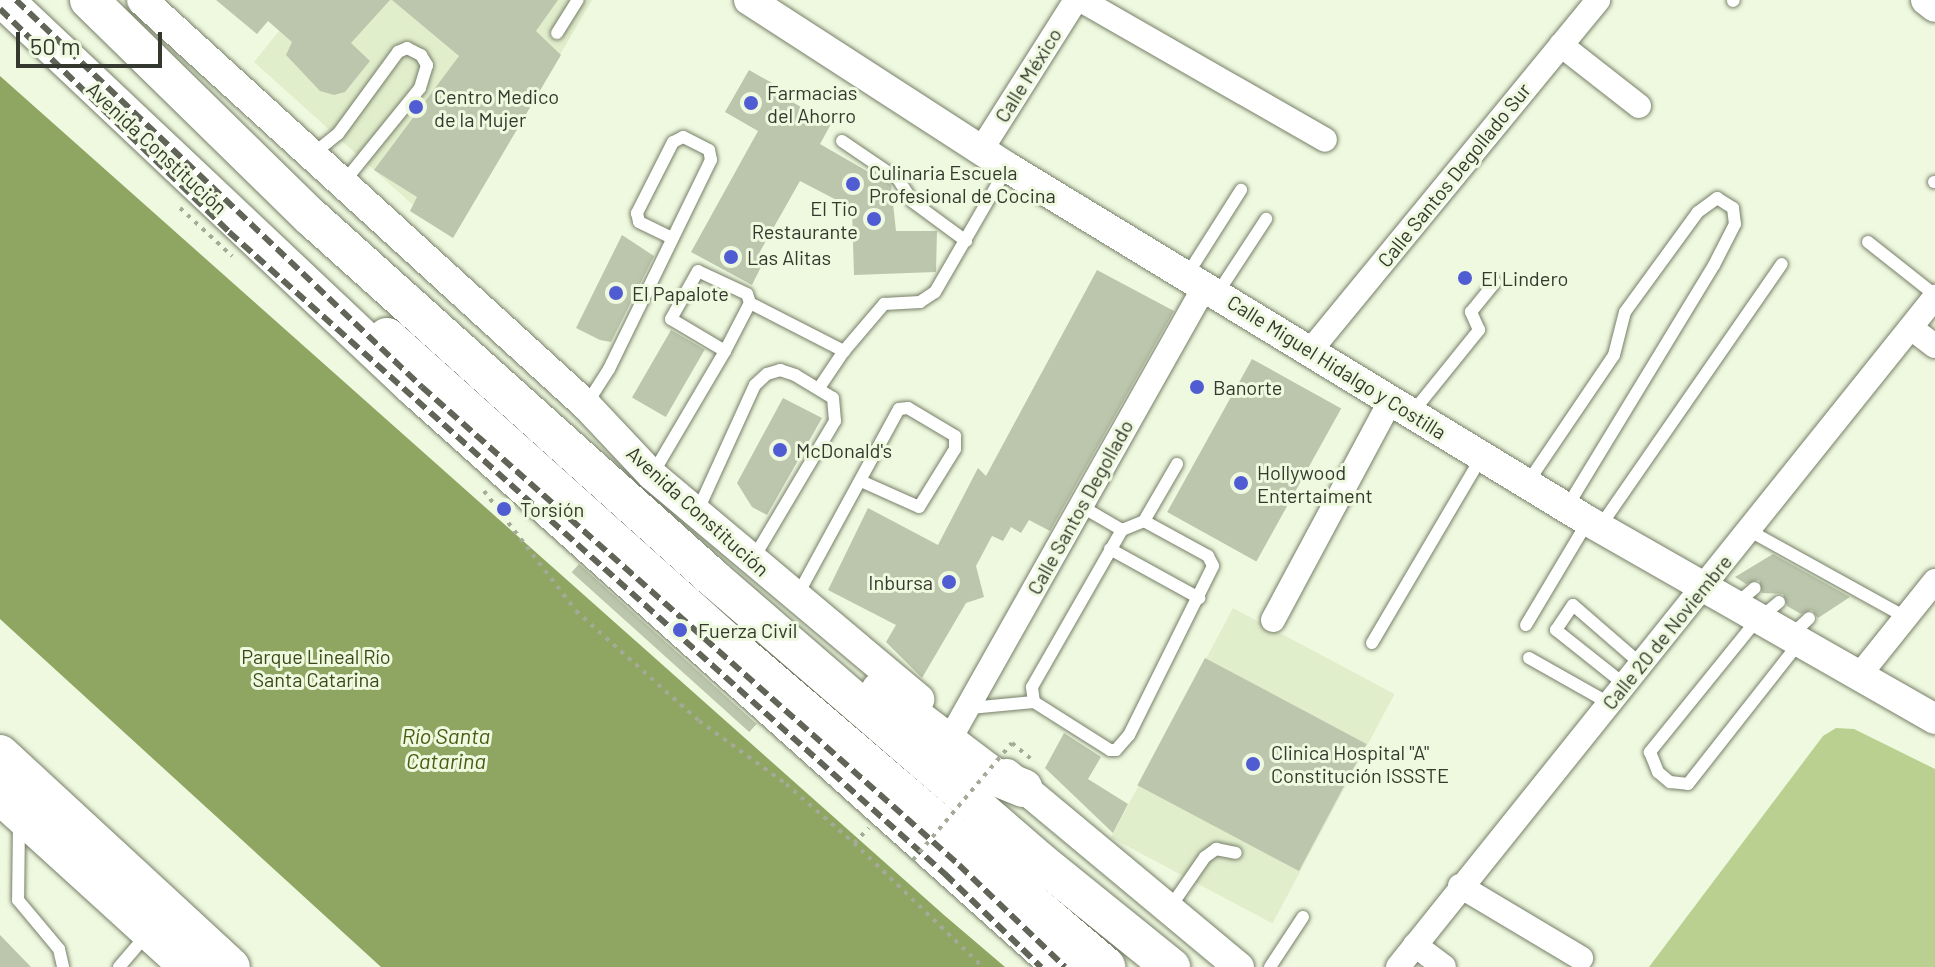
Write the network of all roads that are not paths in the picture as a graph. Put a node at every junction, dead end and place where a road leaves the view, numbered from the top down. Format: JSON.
{"nodes":[{"id":1,"x":4,"y":0,"type":"edge"},
{"id":2,"x":30,"y":0,"type":"edge"},
{"id":3,"x":89,"y":0,"type":"edge"},
{"id":4,"x":142,"y":0,"type":"edge"},
{"id":5,"x":578,"y":0,"type":"edge"},
{"id":6,"x":749,"y":0,"type":"edge"},
{"id":7,"x":1079,"y":0,"type":"edge"},
{"id":8,"x":1598,"y":0,"type":"edge"},
{"id":9,"x":1926,"y":0,"type":"edge"},
{"id":10,"x":1935,"y":7,"type":"edge"},
{"id":11,"x":557,"y":33,"type":"dead end"},
{"id":12,"x":1561,"y":45,"type":"junction"},
{"id":13,"x":1639,"y":106,"type":"dead end"},
{"id":14,"x":1325,"y":140,"type":"dead end"},
{"id":15,"x":842,"y":141,"type":"dead end"},
{"id":16,"x":981,"y":150,"type":"junction"},
{"id":17,"x":310,"y":156,"type":"junction"},
{"id":18,"x":1007,"y":167,"type":"junction"},
{"id":19,"x":342,"y":184,"type":"junction"},
{"id":20,"x":1241,"y":190,"type":"dead end"},
{"id":21,"x":1266,"y":219,"type":"dead end"},
{"id":22,"x":672,"y":238,"type":"junction"},
{"id":23,"x":966,"y":241,"type":"junction"},
{"id":24,"x":1868,"y":242,"type":"dead end"},
{"id":25,"x":1782,"y":264,"type":"dead end"},
{"id":26,"x":1495,"y":282,"type":"dead end"},
{"id":27,"x":1203,"y":285,"type":"junction"},
{"id":28,"x":1935,"y":296,"type":"edge"},
{"id":29,"x":750,"y":303,"type":"junction"},
{"id":30,"x":1911,"y":328,"type":"junction"},
{"id":31,"x":1935,"y":346,"type":"edge"},
{"id":32,"x":725,"y":351,"type":"junction"},
{"id":33,"x":844,"y":351,"type":"junction"},
{"id":34,"x":1310,"y":351,"type":"junction"},
{"id":35,"x":819,"y":388,"type":"junction"},
{"id":36,"x":586,"y":405,"type":"junction"},
{"id":37,"x":1402,"y":407,"type":"junction"},
{"id":38,"x":1482,"y":456,"type":"junction"},
{"id":39,"x":1177,"y":464,"type":"dead end"},
{"id":40,"x":652,"y":475,"type":"junction"},
{"id":41,"x":861,"y":481,"type":"junction"},
{"id":42,"x":1528,"y":484,"type":"junction"},
{"id":43,"x":1079,"y":505,"type":"junction"},
{"id":44,"x":696,"y":513,"type":"junction"},
{"id":45,"x":1584,"y":519,"type":"junction"},
{"id":46,"x":1144,"y":521,"type":"junction"},
{"id":47,"x":1122,"y":530,"type":"junction"},
{"id":48,"x":1750,"y":531,"type":"junction"},
{"id":49,"x":1110,"y":549,"type":"junction"},
{"id":50,"x":753,"y":559,"type":"junction"},
{"id":51,"x":713,"y":578,"type":"junction"},
{"id":52,"x":1935,"y":581,"type":"edge"},
{"id":53,"x":1755,"y":588,"type":"dead end"},
{"id":54,"x":1702,"y":590,"type":"junction"},
{"id":55,"x":1199,"y":598,"type":"junction"},
{"id":56,"x":795,"y":600,"type":"junction"},
{"id":57,"x":1779,"y":602,"type":"dead end"},
{"id":58,"x":1744,"y":614,"type":"junction"},
{"id":59,"x":1905,"y":617,"type":"junction"},
{"id":60,"x":1273,"y":620,"type":"dead end"},
{"id":61,"x":1526,"y":625,"type":"dead end"},
{"id":62,"x":1798,"y":633,"type":"junction"},
{"id":63,"x":1372,"y":643,"type":"dead end"},
{"id":64,"x":1529,"y":658,"type":"dead end"},
{"id":65,"x":1641,"y":664,"type":"junction"},
{"id":66,"x":1858,"y":677,"type":"junction"},
{"id":67,"x":1617,"y":693,"type":"junction"},
{"id":68,"x":1034,"y":702,"type":"junction"},
{"id":69,"x":963,"y":718,"type":"junction"},
{"id":70,"x":1935,"y":719,"type":"edge"},
{"id":71,"x":0,"y":754,"type":"edge"},
{"id":72,"x":1023,"y":788,"type":"junction"},
{"id":73,"x":9,"y":803,"type":"edge"},
{"id":74,"x":1236,"y":853,"type":"dead end"},
{"id":75,"x":1460,"y":886,"type":"junction"},
{"id":76,"x":1169,"y":909,"type":"junction"},
{"id":77,"x":1303,"y":917,"type":"dead end"},
{"id":78,"x":150,"y":931,"type":"junction"},
{"id":79,"x":1415,"y":945,"type":"junction"},
{"id":80,"x":1581,"y":958,"type":"dead end"},
{"id":81,"x":182,"y":964,"type":"edge"},
{"id":82,"x":63,"y":967,"type":"edge"},
{"id":83,"x":119,"y":967,"type":"edge"},
{"id":84,"x":231,"y":967,"type":"edge"},
{"id":85,"x":1062,"y":967,"type":"edge"},
{"id":86,"x":1106,"y":967,"type":"edge"},
{"id":87,"x":1171,"y":967,"type":"edge"},
{"id":88,"x":1239,"y":967,"type":"edge"},
{"id":89,"x":1270,"y":967,"type":"edge"},
{"id":90,"x":1398,"y":967,"type":"edge"},
{"id":91,"x":1444,"y":967,"type":"edge"}],
"edges":[{"from":1,"to":85,"type":"main road","name":"Avenida Constitución"},
{"from":2,"to":86,"type":"main road","name":"Avenida Constitución"},
{"from":3,"to":51,"type":"main road","name":"Avenida Constitución"},
{"from":4,"to":17,"type":"street","name":"Avenida Constitución"},
{"from":5,"to":11,"type":"lane"},
{"from":6,"to":16,"type":"street","name":"Calle Miguel Hidalgo y Costilla"},
{"from":7,"to":14,"type":"street"},
{"from":7,"to":16,"type":"street","name":"Calle México"},
{"from":8,"to":12,"type":"street","name":"Calle Santos Degollado Sur"},
{"from":9,"to":10,"type":"street"},
{"from":12,"to":13,"type":"street"},
{"from":12,"to":34,"type":"street","name":"Calle Santos Degollado Sur"},
{"from":15,"to":23,"type":"lane"},
{"from":16,"to":18,"type":"street","name":"Calle Miguel Hidalgo y Costilla"},
{"from":17,"to":19,"type":"street","name":"Avenida Constitución"},
{"from":17,"to":19,"type":"lane"},
{"from":18,"to":23,"type":"lane"},
{"from":18,"to":27,"type":"street","name":"Calle Miguel Hidalgo y Costilla"},
{"from":19,"to":36,"type":"street","name":"Avenida Constitución"},
{"from":20,"to":27,"type":"lane"},
{"from":21,"to":27,"type":"lane"},
{"from":22,"to":22,"type":"lane"},
{"from":22,"to":36,"type":"lane"},
{"from":23,"to":33,"type":"lane"},
{"from":24,"to":28,"type":"lane"},
{"from":25,"to":45,"type":"lane"},
{"from":26,"to":37,"type":"lane"},
{"from":27,"to":34,"type":"street","name":"Calle Miguel Hidalgo y Costilla"},
{"from":27,"to":43,"type":"street","name":"Calle Santos Degollado"},
{"from":28,"to":30,"type":"street","name":"Calle 20 de Noviembre"},
{"from":29,"to":32,"type":"lane"},
{"from":29,"to":32,"type":"lane"},
{"from":29,"to":33,"type":"lane"},
{"from":30,"to":31,"type":"street"},
{"from":30,"to":48,"type":"street","name":"Calle 20 de Noviembre"},
{"from":32,"to":40,"type":"lane"},
{"from":33,"to":35,"type":"lane"},
{"from":34,"to":37,"type":"street","name":"Calle Miguel Hidalgo y Costilla"},
{"from":35,"to":44,"type":"lane"},
{"from":35,"to":50,"type":"lane"},
{"from":36,"to":40,"type":"street","name":"Avenida Constitución"},
{"from":37,"to":38,"type":"street","name":"Calle Miguel Hidalgo y Costilla"},
{"from":37,"to":60,"type":"street"},
{"from":38,"to":42,"type":"street","name":"Calle Miguel Hidalgo y Costilla"},
{"from":38,"to":63,"type":"lane"},
{"from":39,"to":46,"type":"lane"},
{"from":40,"to":44,"type":"street","name":"Avenida Constitución"},
{"from":41,"to":41,"type":"lane"},
{"from":41,"to":56,"type":"lane"},
{"from":42,"to":45,"type":"street","name":"Calle Miguel Hidalgo y Costilla"},
{"from":42,"to":45,"type":"lane"},
{"from":43,"to":47,"type":"lane"},
{"from":43,"to":69,"type":"street","name":"Calle Santos Degollado"},
{"from":44,"to":50,"type":"street","name":"Avenida Constitución"},
{"from":45,"to":54,"type":"street","name":"Calle Miguel Hidalgo y Costilla"},
{"from":45,"to":61,"type":"lane"},
{"from":46,"to":47,"type":"lane"},
{"from":46,"to":55,"type":"lane"},
{"from":47,"to":49,"type":"lane"},
{"from":48,"to":54,"type":"street","name":"Calle 20 de Noviembre"},
{"from":48,"to":59,"type":"lane"},
{"from":49,"to":55,"type":"lane"},
{"from":49,"to":68,"type":"lane"},
{"from":50,"to":56,"type":"street","name":"Avenida Constitución"},
{"from":51,"to":72,"type":"main road"},
{"from":51,"to":87,"type":"main road","name":"Avenida Constitución"},
{"from":52,"to":59,"type":"street"},
{"from":53,"to":58,"type":"lane"},
{"from":54,"to":58,"type":"street","name":"Calle Miguel Hidalgo y Costilla"},
{"from":54,"to":65,"type":"street","name":"Calle 20 de Noviembre"},
{"from":55,"to":68,"type":"lane"},
{"from":56,"to":69,"type":"street","name":"Avenida Constitución"},
{"from":57,"to":58,"type":"lane"},
{"from":58,"to":62,"type":"street","name":"Calle Miguel Hidalgo y Costilla"},
{"from":58,"to":62,"type":"lane"},
{"from":59,"to":66,"type":"street"},
{"from":62,"to":66,"type":"street","name":"Calle Miguel Hidalgo y Costilla"},
{"from":64,"to":67,"type":"lane"},
{"from":65,"to":67,"type":"street","name":"Calle 20 de Noviembre"},
{"from":65,"to":67,"type":"lane"},
{"from":66,"to":70,"type":"street","name":"Calle Miguel Hidalgo y Costilla"},
{"from":67,"to":75,"type":"street","name":"Calle 20 de Noviembre"},
{"from":68,"to":69,"type":"lane"},
{"from":69,"to":72,"type":"street","name":"Avenida Constitución"},
{"from":71,"to":84,"type":"main road"},
{"from":72,"to":76,"type":"street","name":"Avenida Constitución"},
{"from":73,"to":78,"type":"main road"},
{"from":73,"to":82,"type":"lane"},
{"from":74,"to":76,"type":"lane"},
{"from":75,"to":79,"type":"street","name":"Calle 20 de Noviembre"},
{"from":75,"to":80,"type":"street"},
{"from":76,"to":88,"type":"street","name":"Avenida Constitución"},
{"from":77,"to":89,"type":"lane"},
{"from":78,"to":81,"type":"main road"},
{"from":78,"to":83,"type":"lane"},
{"from":79,"to":90,"type":"street","name":"Calle 20 de Noviembre"},
{"from":79,"to":91,"type":"street"}]}
